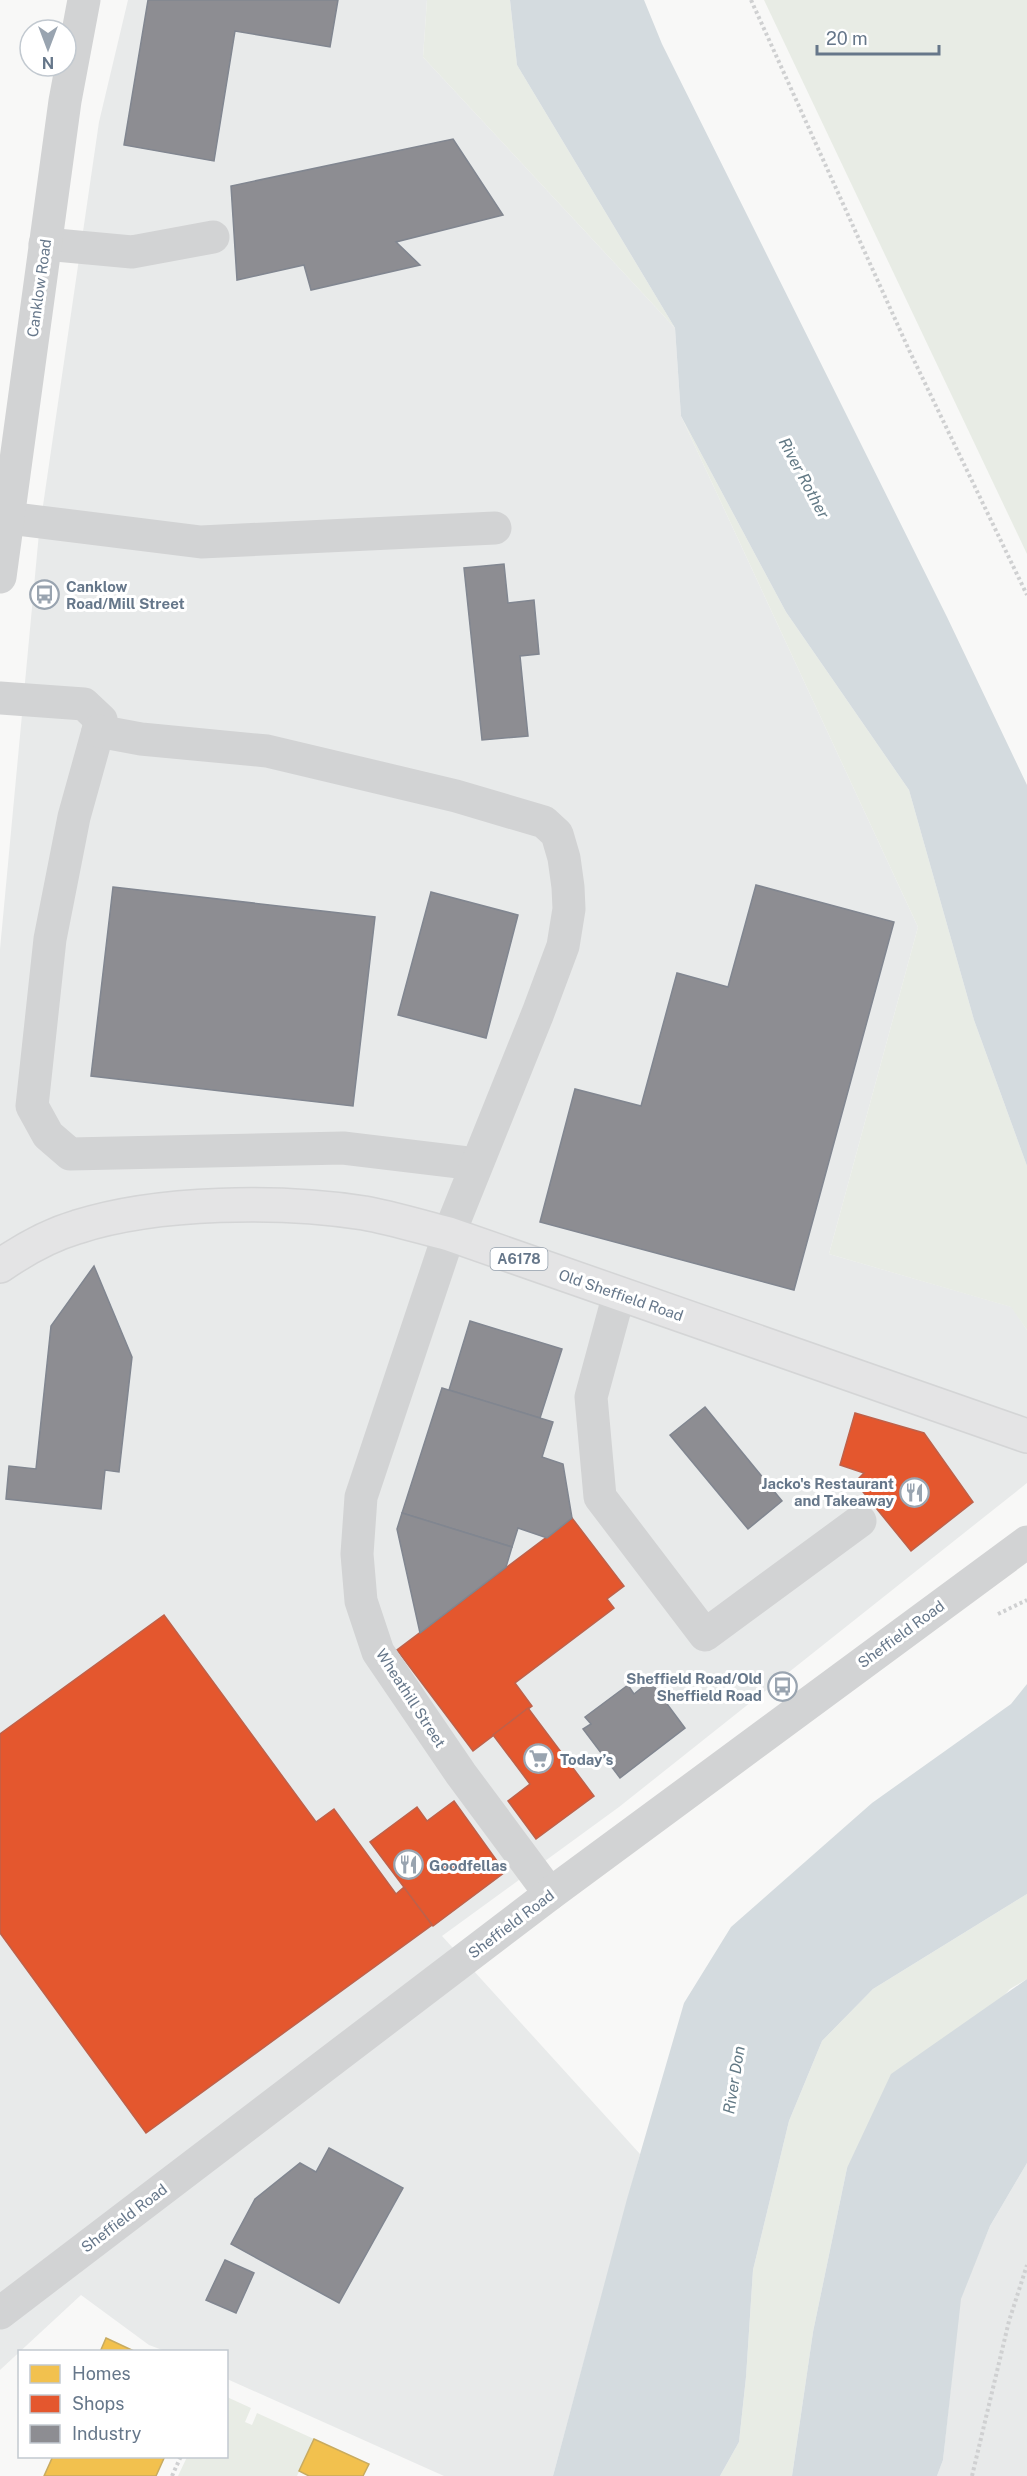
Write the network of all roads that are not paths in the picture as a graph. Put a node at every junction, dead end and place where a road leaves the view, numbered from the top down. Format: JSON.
{"nodes":[{"id":1,"x":84,"y":0,"type":"edge"},
{"id":2,"x":213,"y":237,"type":"dead end"},
{"id":3,"x":45,"y":244,"type":"junction"},
{"id":4,"x":495,"y":528,"type":"dead end"},
{"id":5,"x":4,"y":534,"type":"edge"},
{"id":6,"x":0,"y":578,"type":"edge"},
{"id":7,"x":0,"y":698,"type":"edge"},
{"id":8,"x":98,"y":731,"type":"junction"},
{"id":9,"x":476,"y":1164,"type":"junction"},
{"id":10,"x":448,"y":1234,"type":"junction"},
{"id":11,"x":0,"y":1266,"type":"edge"},
{"id":12,"x":620,"y":1294,"type":"junction"},
{"id":13,"x":1027,"y":1436,"type":"edge"},
{"id":14,"x":860,"y":1521,"type":"dead end"},
{"id":15,"x":1027,"y":1542,"type":"edge"},
{"id":16,"x":550,"y":1894,"type":"junction"},
{"id":17,"x":0,"y":2313,"type":"edge"}],
"edges":[{"from":1,"to":3,"type":"street","name":"Canklow Road"},
{"from":2,"to":3,"type":"street"},
{"from":3,"to":5,"type":"street","name":"Canklow Road"},
{"from":4,"to":5,"type":"street"},
{"from":5,"to":6,"type":"street","name":"Canklow Road"},
{"from":7,"to":8,"type":"street"},
{"from":8,"to":9,"type":"street","name":"Wheathill Street"},
{"from":8,"to":9,"type":"street"},
{"from":9,"to":10,"type":"street","name":"Wheathill Street"},
{"from":10,"to":11,"type":"main road","name":"Old Sheffield Road","number":"A6178"},
{"from":10,"to":12,"type":"main road","name":"Old Sheffield Road","number":"A6178"},
{"from":10,"to":16,"type":"street","name":"Wheathill Street"},
{"from":12,"to":13,"type":"main road","name":"Old Sheffield Road","number":"A6178"},
{"from":12,"to":14,"type":"street"},
{"from":15,"to":16,"type":"street","name":"Sheffield Road"},
{"from":16,"to":17,"type":"street","name":"Sheffield Road"}]}
